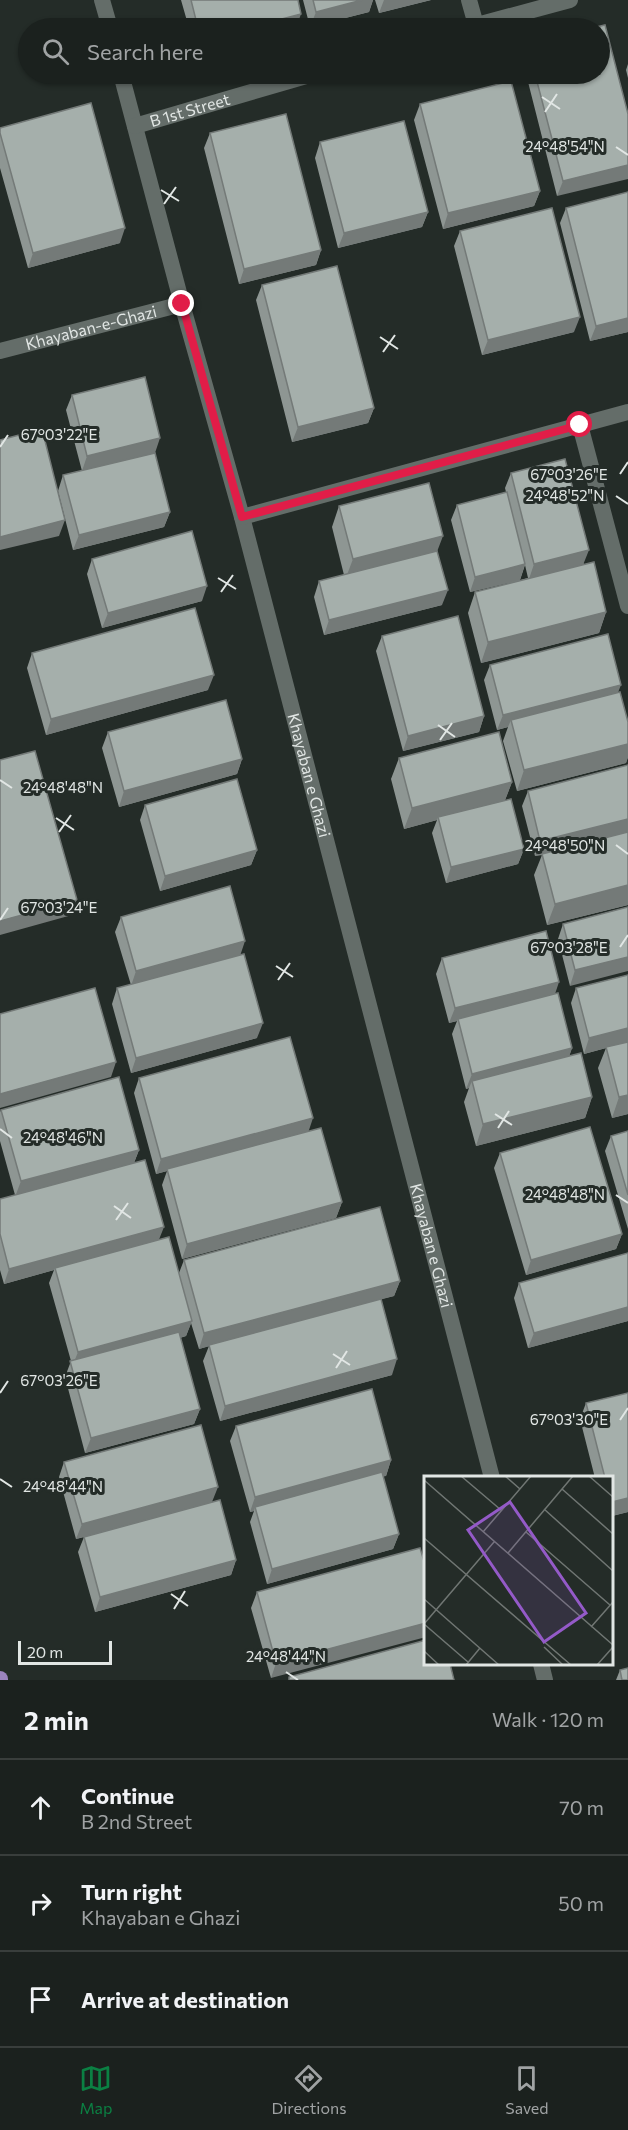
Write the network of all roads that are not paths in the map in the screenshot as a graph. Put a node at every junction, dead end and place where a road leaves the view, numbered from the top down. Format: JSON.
{"nodes":[{"id":1,"x":102,"y":0,"type":"edge"},
{"id":2,"x":469,"y":0,"type":"edge"},
{"id":3,"x":570,"y":0,"type":"edge"},
{"id":4,"x":107,"y":18,"type":"edge"},
{"id":5,"x":470,"y":18,"type":"edge"},
{"id":6,"x":504,"y":18,"type":"edge"},
{"id":7,"x":124,"y":84,"type":"edge"},
{"id":8,"x":279,"y":84,"type":"edge"},
{"id":9,"x":135,"y":126,"type":"junction"},
{"id":10,"x":182,"y":304,"type":"junction"},
{"id":11,"x":0,"y":351,"type":"edge"},
{"id":12,"x":628,"y":412,"type":"edge"},
{"id":13,"x":580,"y":425,"type":"junction"},
{"id":14,"x":242,"y":517,"type":"junction"},
{"id":15,"x":628,"y":606,"type":"edge"},
{"id":16,"x":491,"y":1476,"type":"edge"},
{"id":17,"x":541,"y":1665,"type":"edge"},
{"id":18,"x":545,"y":1680,"type":"edge"}],
"edges":[{"from":1,"to":4,"type":"street"},
{"from":2,"to":5,"type":"street"},
{"from":3,"to":6,"type":"street"},
{"from":7,"to":9,"type":"street","name":"Khayaban e Ghazi"},
{"from":8,"to":9,"type":"street","name":"B 1st Street"},
{"from":9,"to":10,"type":"street","name":"Khayaban e Ghazi"},
{"from":10,"to":11,"type":"street","name":"Khayaban-e-Ghazi"},
{"from":10,"to":14,"type":"street","name":"Khayaban e Ghazi"},
{"from":12,"to":13,"type":"street"},
{"from":13,"to":14,"type":"street"},
{"from":13,"to":15,"type":"street"},
{"from":14,"to":16,"type":"street","name":"Khayaban e Ghazi"},
{"from":17,"to":18,"type":"street"}]}
